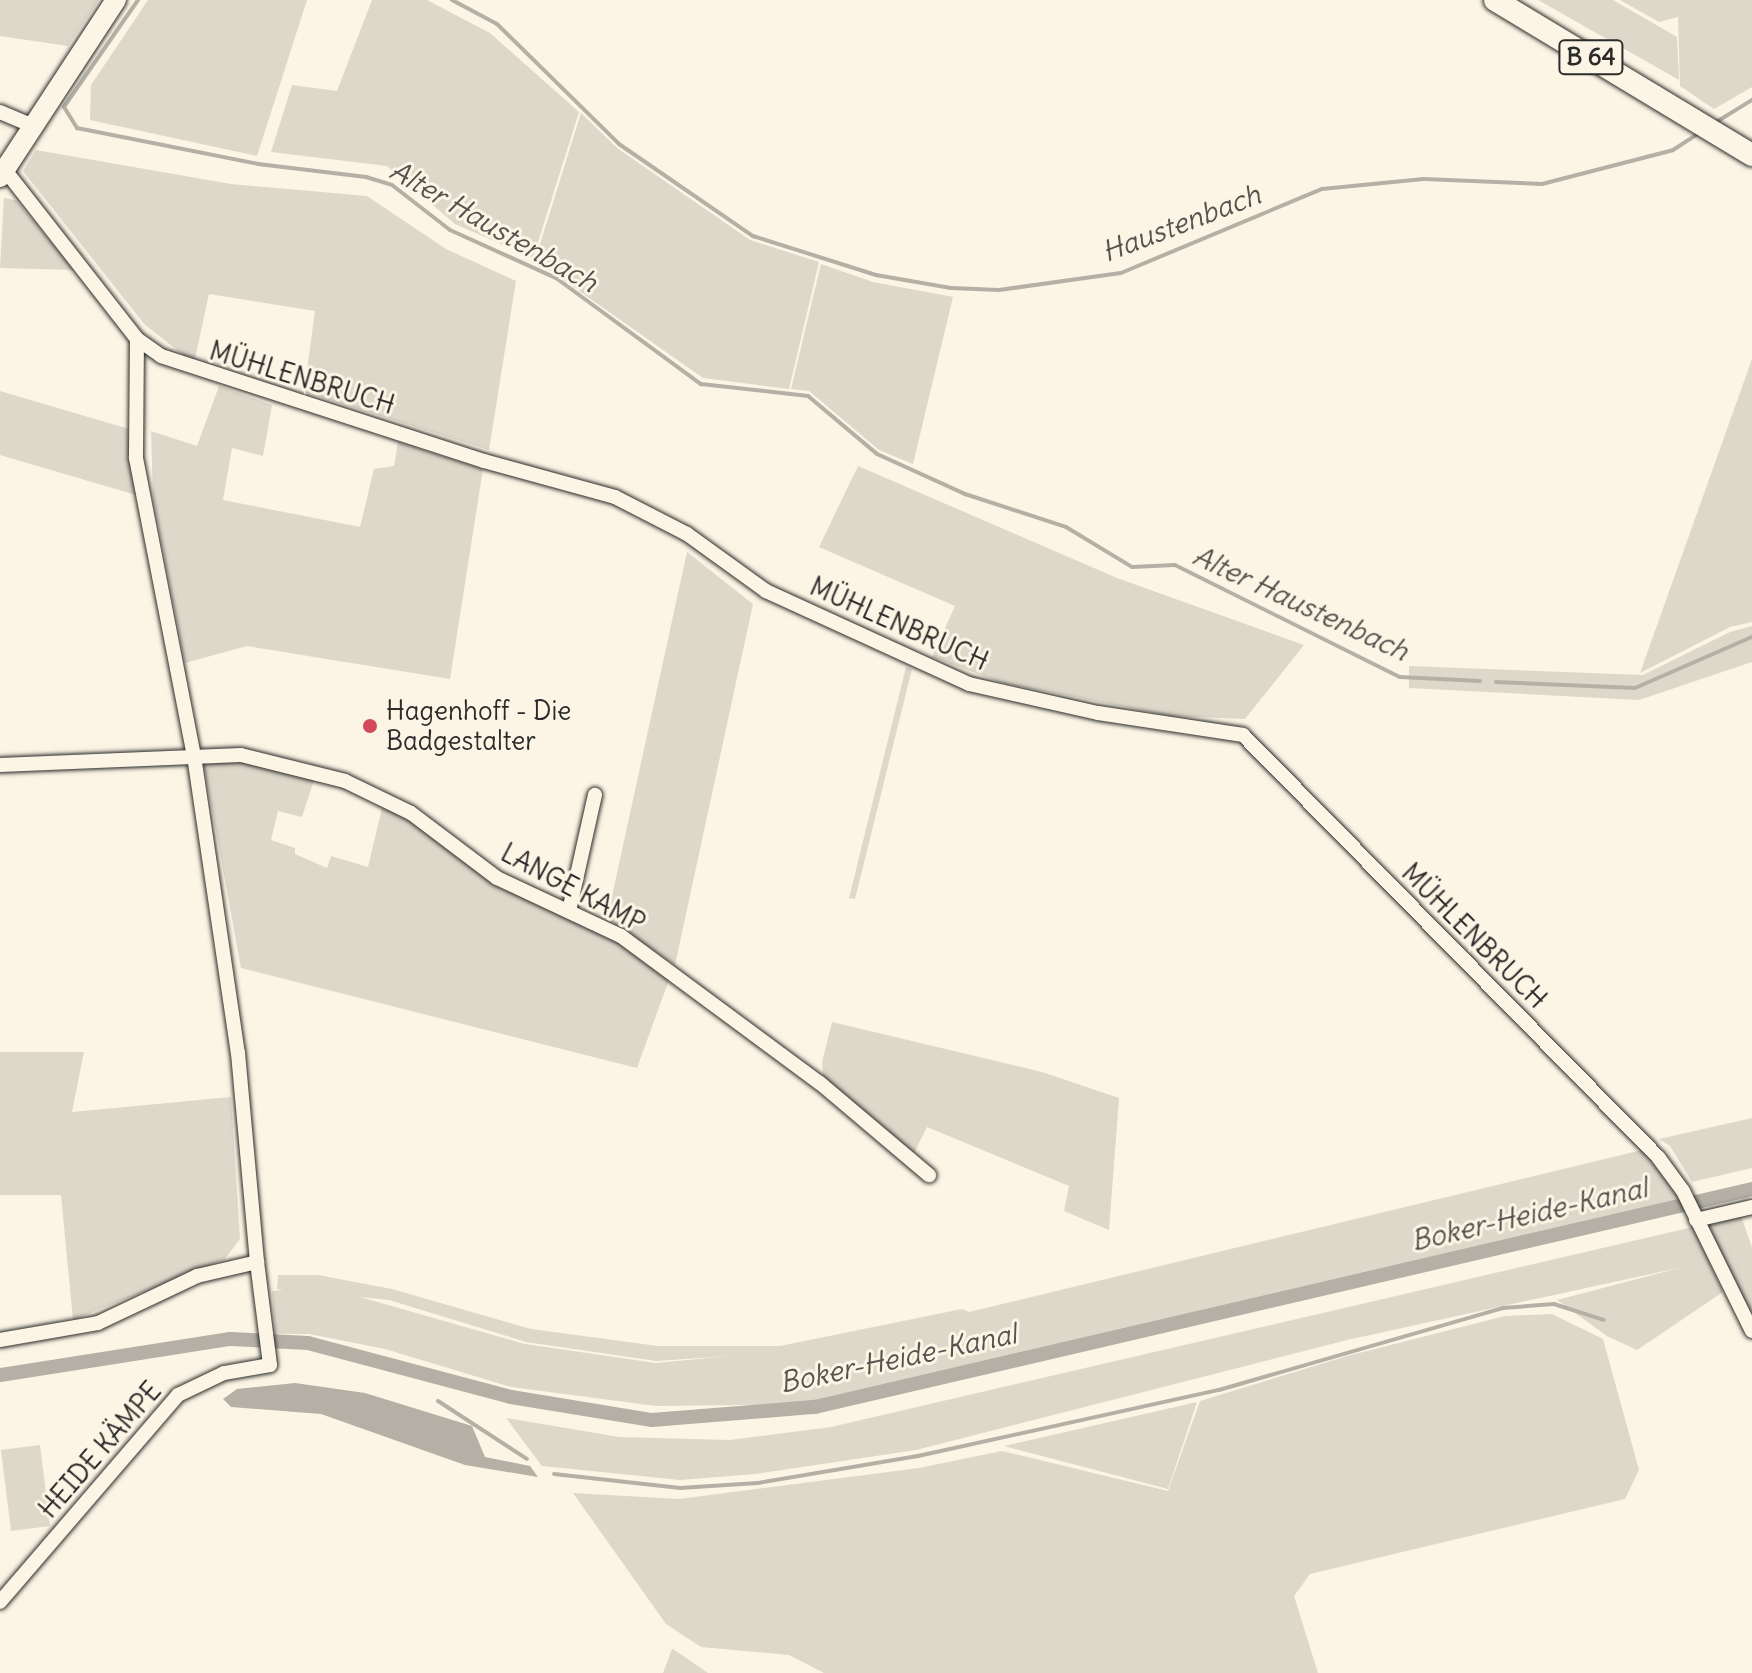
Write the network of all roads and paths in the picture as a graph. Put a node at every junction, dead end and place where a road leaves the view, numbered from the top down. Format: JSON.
{"nodes":[{"id":1,"x":116,"y":0,"type":"edge"},
{"id":2,"x":1495,"y":0,"type":"edge"},
{"id":3,"x":0,"y":112,"type":"edge"},
{"id":4,"x":33,"y":126,"type":"junction"},
{"id":5,"x":1752,"y":155,"type":"edge"},
{"id":6,"x":2,"y":174,"type":"edge"},
{"id":7,"x":137,"y":339,"type":"junction"},
{"id":8,"x":194,"y":756,"type":"junction"},
{"id":9,"x":0,"y":765,"type":"edge"},
{"id":10,"x":595,"y":795,"type":"dead end"},
{"id":11,"x":569,"y":911,"type":"junction"},
{"id":12,"x":929,"y":1175,"type":"dead end"},
{"id":13,"x":1752,"y":1207,"type":"edge"},
{"id":14,"x":1696,"y":1220,"type":"junction"},
{"id":15,"x":257,"y":1262,"type":"junction"},
{"id":16,"x":1752,"y":1331,"type":"edge"},
{"id":17,"x":0,"y":1340,"type":"edge"},
{"id":18,"x":0,"y":1602,"type":"edge"}],
"edges":[{"from":1,"to":4,"type":"street"},
{"from":2,"to":5,"type":"main road","number":"B 64"},
{"from":3,"to":4,"type":"street"},
{"from":4,"to":6,"type":"street"},
{"from":6,"to":7,"type":"street","name":"MÜHLENBRUCH"},
{"from":7,"to":8,"type":"street"},
{"from":7,"to":14,"type":"street","name":"MÜHLENBRUCH"},
{"from":8,"to":9,"type":"street","name":"LANGE KAMP"},
{"from":8,"to":11,"type":"street","name":"LANGE KAMP"},
{"from":8,"to":15,"type":"street"},
{"from":10,"to":11,"type":"street"},
{"from":11,"to":12,"type":"street","name":"LANGE KAMP"},
{"from":13,"to":14,"type":"street"},
{"from":14,"to":16,"type":"street","name":"MÜHLENBRUCH"},
{"from":15,"to":17,"type":"street"},
{"from":15,"to":18,"type":"street","name":"HEIDE KÄMPE"}]}
